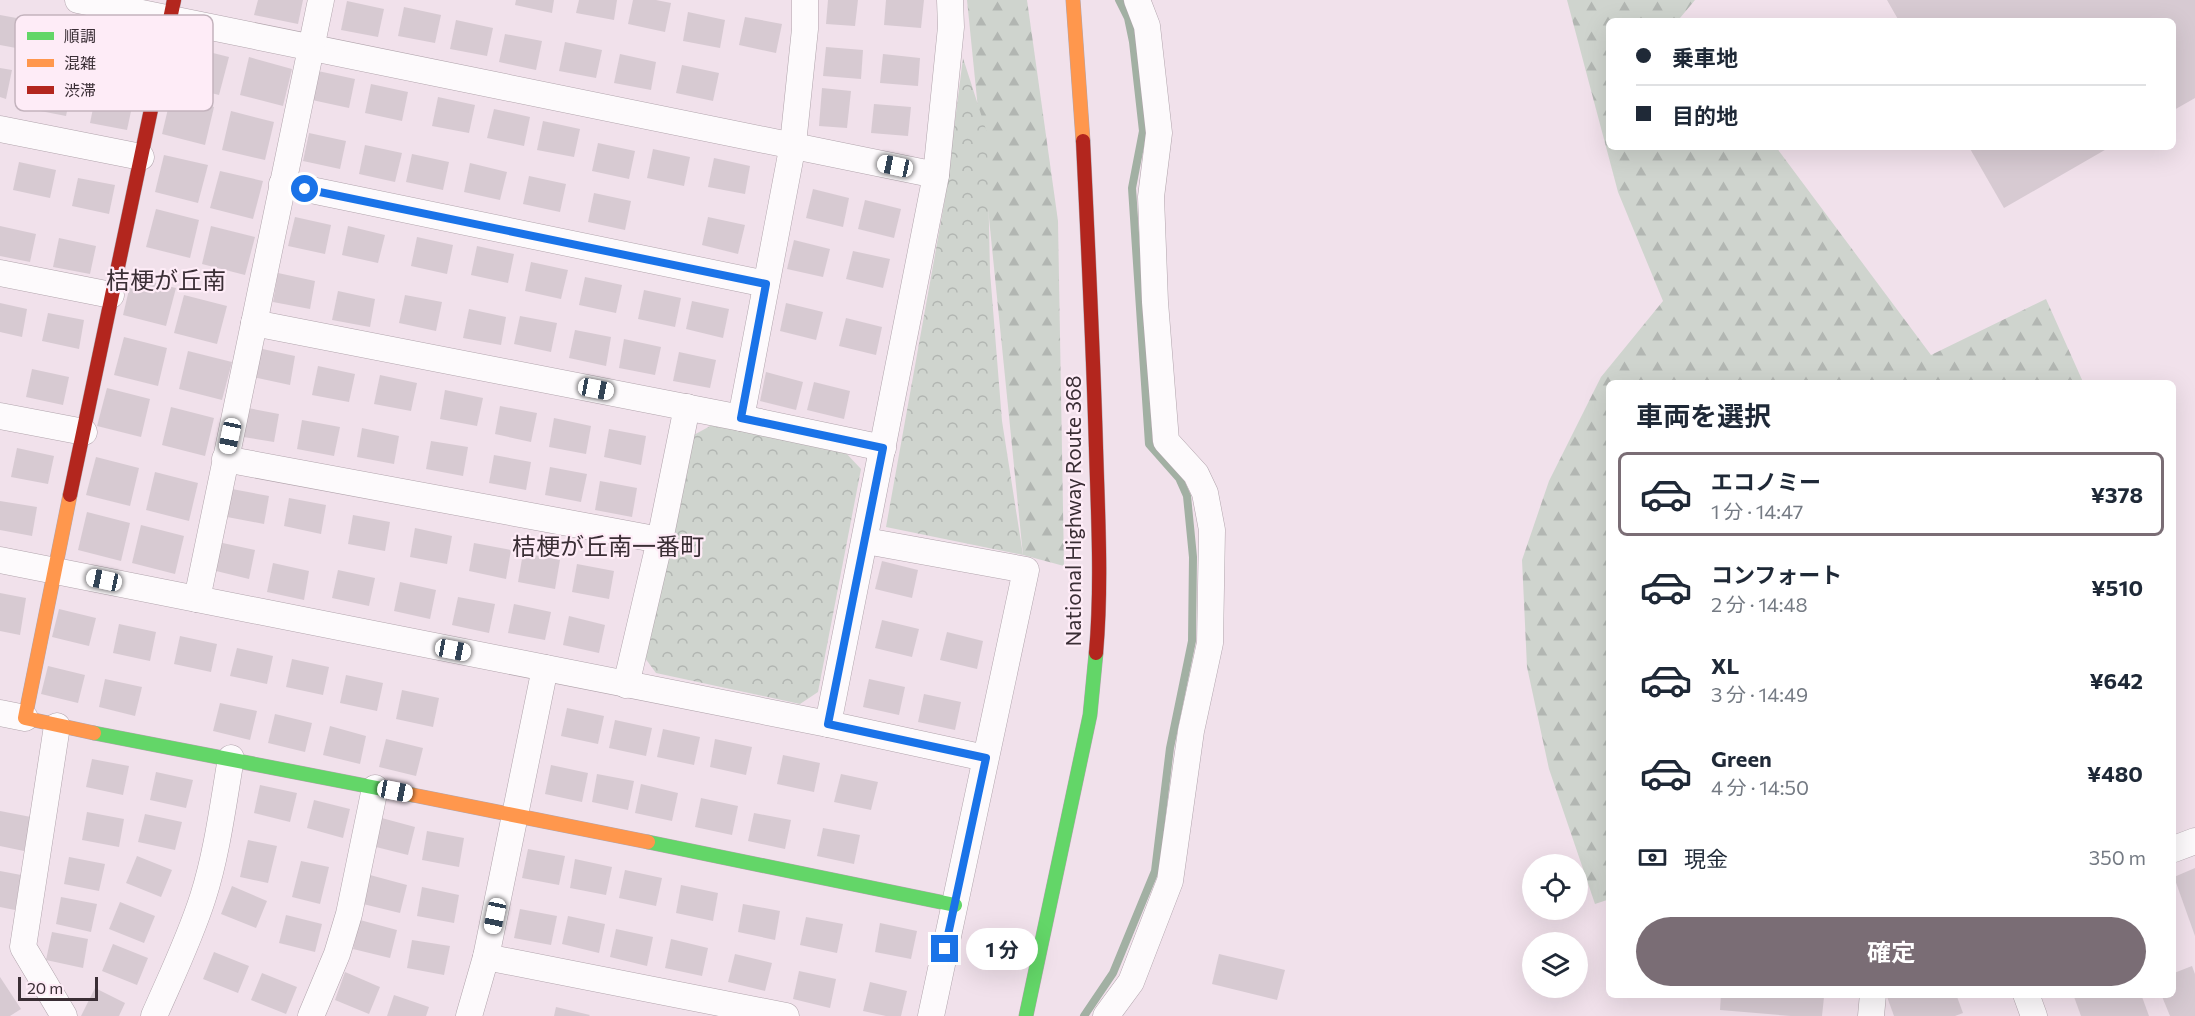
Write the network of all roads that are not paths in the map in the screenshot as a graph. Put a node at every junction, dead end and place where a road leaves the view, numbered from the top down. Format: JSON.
{"nodes":[{"id":1,"x":78,"y":0,"type":"edge"},
{"id":2,"x":321,"y":0,"type":"edge"},
{"id":3,"x":805,"y":0,"type":"edge"},
{"id":4,"x":950,"y":0,"type":"edge"},
{"id":5,"x":1073,"y":0,"type":"edge"},
{"id":6,"x":1137,"y":0,"type":"edge"},
{"id":7,"x":172,"y":9,"type":"edge"},
{"id":8,"x":194,"y":15,"type":"edge"},
{"id":9,"x":213,"y":20,"type":"edge"},
{"id":10,"x":311,"y":47,"type":"junction"},
{"id":11,"x":151,"y":111,"type":"edge"},
{"id":12,"x":0,"y":129,"type":"edge"},
{"id":13,"x":793,"y":144,"type":"junction"},
{"id":14,"x":141,"y":157,"type":"junction"},
{"id":15,"x":936,"y":175,"type":"junction"},
{"id":16,"x":282,"y":184,"type":"junction"},
{"id":17,"x":0,"y":273,"type":"edge"},
{"id":18,"x":766,"y":284,"type":"junction"},
{"id":19,"x":111,"y":295,"type":"junction"},
{"id":20,"x":254,"y":323,"type":"junction"},
{"id":21,"x":687,"y":407,"type":"junction"},
{"id":22,"x":0,"y":416,"type":"edge"},
{"id":23,"x":741,"y":418,"type":"junction"},
{"id":24,"x":84,"y":432,"type":"junction"},
{"id":25,"x":883,"y":448,"type":"junction"},
{"id":26,"x":225,"y":459,"type":"junction"},
{"id":27,"x":660,"y":540,"type":"junction"},
{"id":28,"x":866,"y":541,"type":"junction"},
{"id":29,"x":0,"y":560,"type":"edge"},
{"id":30,"x":57,"y":570,"type":"junction"},
{"id":31,"x":197,"y":600,"type":"junction"},
{"id":32,"x":545,"y":668,"type":"junction"},
{"id":33,"x":626,"y":685,"type":"junction"},
{"id":34,"x":0,"y":713,"type":"edge"},
{"id":35,"x":25,"y":718,"type":"junction"},
{"id":36,"x":828,"y":724,"type":"junction"},
{"id":37,"x":57,"y":726,"type":"junction"},
{"id":38,"x":231,"y":758,"type":"junction"},
{"id":39,"x":986,"y":758,"type":"junction"},
{"id":40,"x":375,"y":788,"type":"junction"},
{"id":41,"x":516,"y":815,"type":"junction"},
{"id":42,"x":2195,"y":841,"type":"edge"},
{"id":43,"x":2176,"y":848,"type":"edge"},
{"id":44,"x":955,"y":905,"type":"junction"},
{"id":45,"x":486,"y":957,"type":"junction"},
{"id":46,"x":1873,"y":998,"type":"edge"},
{"id":47,"x":2027,"y":998,"type":"edge"},
{"id":48,"x":64,"y":1016,"type":"edge"},
{"id":49,"x":154,"y":1016,"type":"edge"},
{"id":50,"x":311,"y":1016,"type":"edge"},
{"id":51,"x":469,"y":1016,"type":"edge"},
{"id":52,"x":786,"y":1016,"type":"edge"},
{"id":53,"x":931,"y":1016,"type":"edge"},
{"id":54,"x":1026,"y":1016,"type":"edge"},
{"id":55,"x":1106,"y":1016,"type":"edge"},
{"id":56,"x":1871,"y":1016,"type":"edge"},
{"id":57,"x":2034,"y":1016,"type":"edge"}],
"edges":[{"from":1,"to":7,"type":"street"},
{"from":2,"to":10,"type":"street"},
{"from":3,"to":13,"type":"street"},
{"from":4,"to":15,"type":"street"},
{"from":5,"to":54,"type":"main road","name":"National Highway Route 368"},
{"from":6,"to":55,"type":"street"},
{"from":7,"to":8,"type":"street"},
{"from":9,"to":10,"type":"street"},
{"from":10,"to":13,"type":"street"},
{"from":10,"to":16,"type":"street"},
{"from":11,"to":14,"type":"main road"},
{"from":12,"to":14,"type":"street"},
{"from":13,"to":15,"type":"street"},
{"from":13,"to":18,"type":"street"},
{"from":14,"to":19,"type":"main road"},
{"from":15,"to":25,"type":"street"},
{"from":16,"to":18,"type":"street"},
{"from":16,"to":20,"type":"street"},
{"from":17,"to":19,"type":"street"},
{"from":18,"to":23,"type":"street"},
{"from":19,"to":24,"type":"main road"},
{"from":20,"to":21,"type":"street"},
{"from":20,"to":26,"type":"street"},
{"from":21,"to":23,"type":"street"},
{"from":21,"to":27,"type":"street"},
{"from":22,"to":24,"type":"street"},
{"from":23,"to":25,"type":"street"},
{"from":24,"to":30,"type":"main road"},
{"from":25,"to":28,"type":"street"},
{"from":26,"to":27,"type":"street"},
{"from":26,"to":31,"type":"street"},
{"from":27,"to":33,"type":"street"},
{"from":28,"to":36,"type":"street"},
{"from":28,"to":39,"type":"street"},
{"from":29,"to":30,"type":"street"},
{"from":30,"to":31,"type":"street"},
{"from":30,"to":35,"type":"main road"},
{"from":31,"to":32,"type":"street"},
{"from":32,"to":33,"type":"street"},
{"from":32,"to":41,"type":"street"},
{"from":33,"to":36,"type":"street"},
{"from":34,"to":35,"type":"street"},
{"from":35,"to":37,"type":"main road"},
{"from":36,"to":39,"type":"street"},
{"from":37,"to":38,"type":"main road"},
{"from":37,"to":48,"type":"street"},
{"from":38,"to":40,"type":"main road"},
{"from":38,"to":49,"type":"street"},
{"from":39,"to":44,"type":"street"},
{"from":40,"to":41,"type":"main road"},
{"from":40,"to":50,"type":"street"},
{"from":41,"to":44,"type":"main road"},
{"from":41,"to":45,"type":"street"},
{"from":42,"to":43,"type":"street"},
{"from":44,"to":53,"type":"street"},
{"from":45,"to":51,"type":"street"},
{"from":45,"to":52,"type":"street"},
{"from":46,"to":56,"type":"street"},
{"from":47,"to":57,"type":"street"}]}
